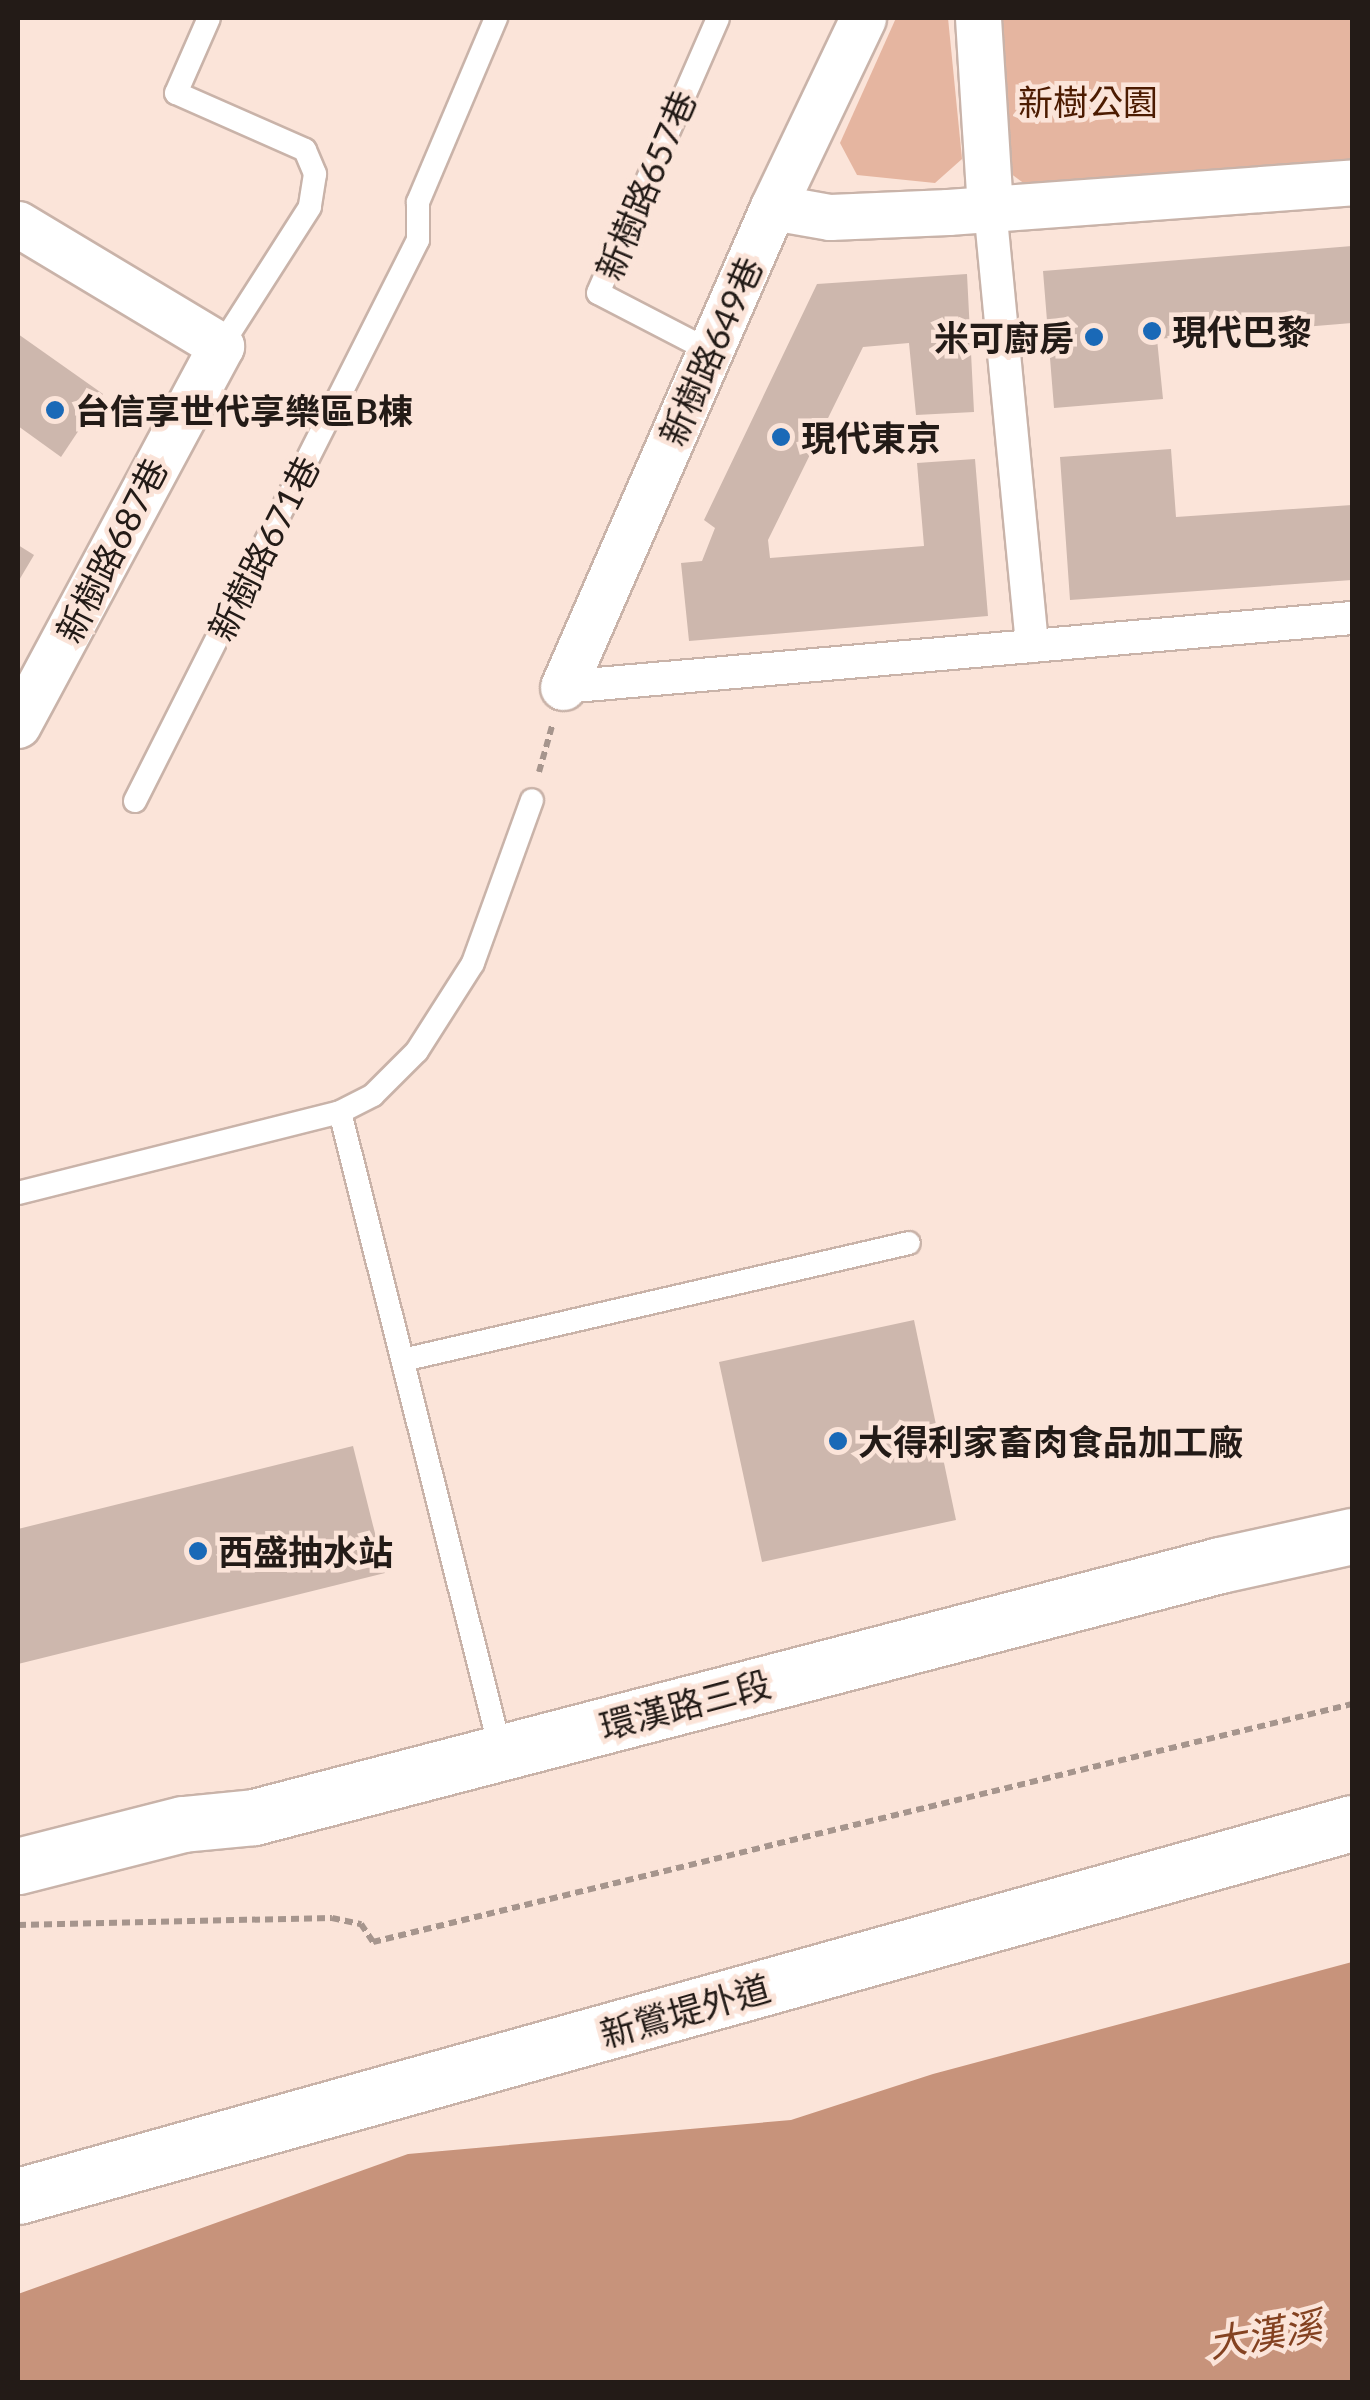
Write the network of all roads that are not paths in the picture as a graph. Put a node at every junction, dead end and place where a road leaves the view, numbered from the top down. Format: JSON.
{"nodes":[{"id":1,"x":209,"y":18,"type":"edge"},
{"id":2,"x":496,"y":18,"type":"edge"},
{"id":3,"x":718,"y":18,"type":"edge"},
{"id":4,"x":863,"y":18,"type":"edge"},
{"id":5,"x":978,"y":18,"type":"edge"},
{"id":6,"x":1352,"y":182,"type":"edge"},
{"id":7,"x":773,"y":207,"type":"junction"},
{"id":8,"x":990,"y":208,"type":"junction"},
{"id":9,"x":18,"y":224,"type":"edge"},
{"id":10,"x":221,"y":346,"type":"junction"},
{"id":11,"x":710,"y":352,"type":"junction"},
{"id":12,"x":1352,"y":618,"type":"edge"},
{"id":13,"x":1032,"y":646,"type":"junction"},
{"id":14,"x":564,"y":686,"type":"joint"},
{"id":15,"x":18,"y":725,"type":"edge"},
{"id":16,"x":532,"y":800,"type":"road end"},
{"id":17,"x":135,"y":801,"type":"dead end"},
{"id":18,"x":340,"y":1112,"type":"junction"},
{"id":19,"x":18,"y":1192,"type":"edge"},
{"id":20,"x":909,"y":1243,"type":"dead end"},
{"id":21,"x":403,"y":1360,"type":"junction"},
{"id":22,"x":1352,"y":1536,"type":"edge"},
{"id":23,"x":501,"y":1752,"type":"junction"},
{"id":24,"x":1352,"y":1823,"type":"edge"},
{"id":25,"x":18,"y":1866,"type":"edge"},
{"id":26,"x":18,"y":2196,"type":"edge"}],
"edges":[{"from":1,"to":10,"type":"lane","name":"新樹路687巷"},
{"from":2,"to":17,"type":"lane","name":"新樹路671巷"},
{"from":3,"to":11,"type":"lane","name":"新樹路657巷"},
{"from":4,"to":7,"type":"street","name":"新樹路649巷"},
{"from":5,"to":8,"type":"street"},
{"from":6,"to":8,"type":"street"},
{"from":7,"to":8,"type":"street"},
{"from":7,"to":11,"type":"street","name":"新樹路649巷"},
{"from":8,"to":13,"type":"street"},
{"from":9,"to":10,"type":"street"},
{"from":10,"to":15,"type":"street","name":"新樹路687巷"},
{"from":11,"to":14,"type":"street","name":"新樹路649巷"},
{"from":12,"to":13,"type":"street"},
{"from":13,"to":14,"type":"street"},
{"from":16,"to":18,"type":"lane"},
{"from":18,"to":19,"type":"lane"},
{"from":18,"to":21,"type":"lane"},
{"from":20,"to":21,"type":"lane"},
{"from":21,"to":23,"type":"lane"},
{"from":22,"to":23,"type":"street","name":"環漢路三段"},
{"from":23,"to":25,"type":"street","name":"環漢路三段"},
{"from":24,"to":26,"type":"street","name":"新鶯堤外道"}]}
